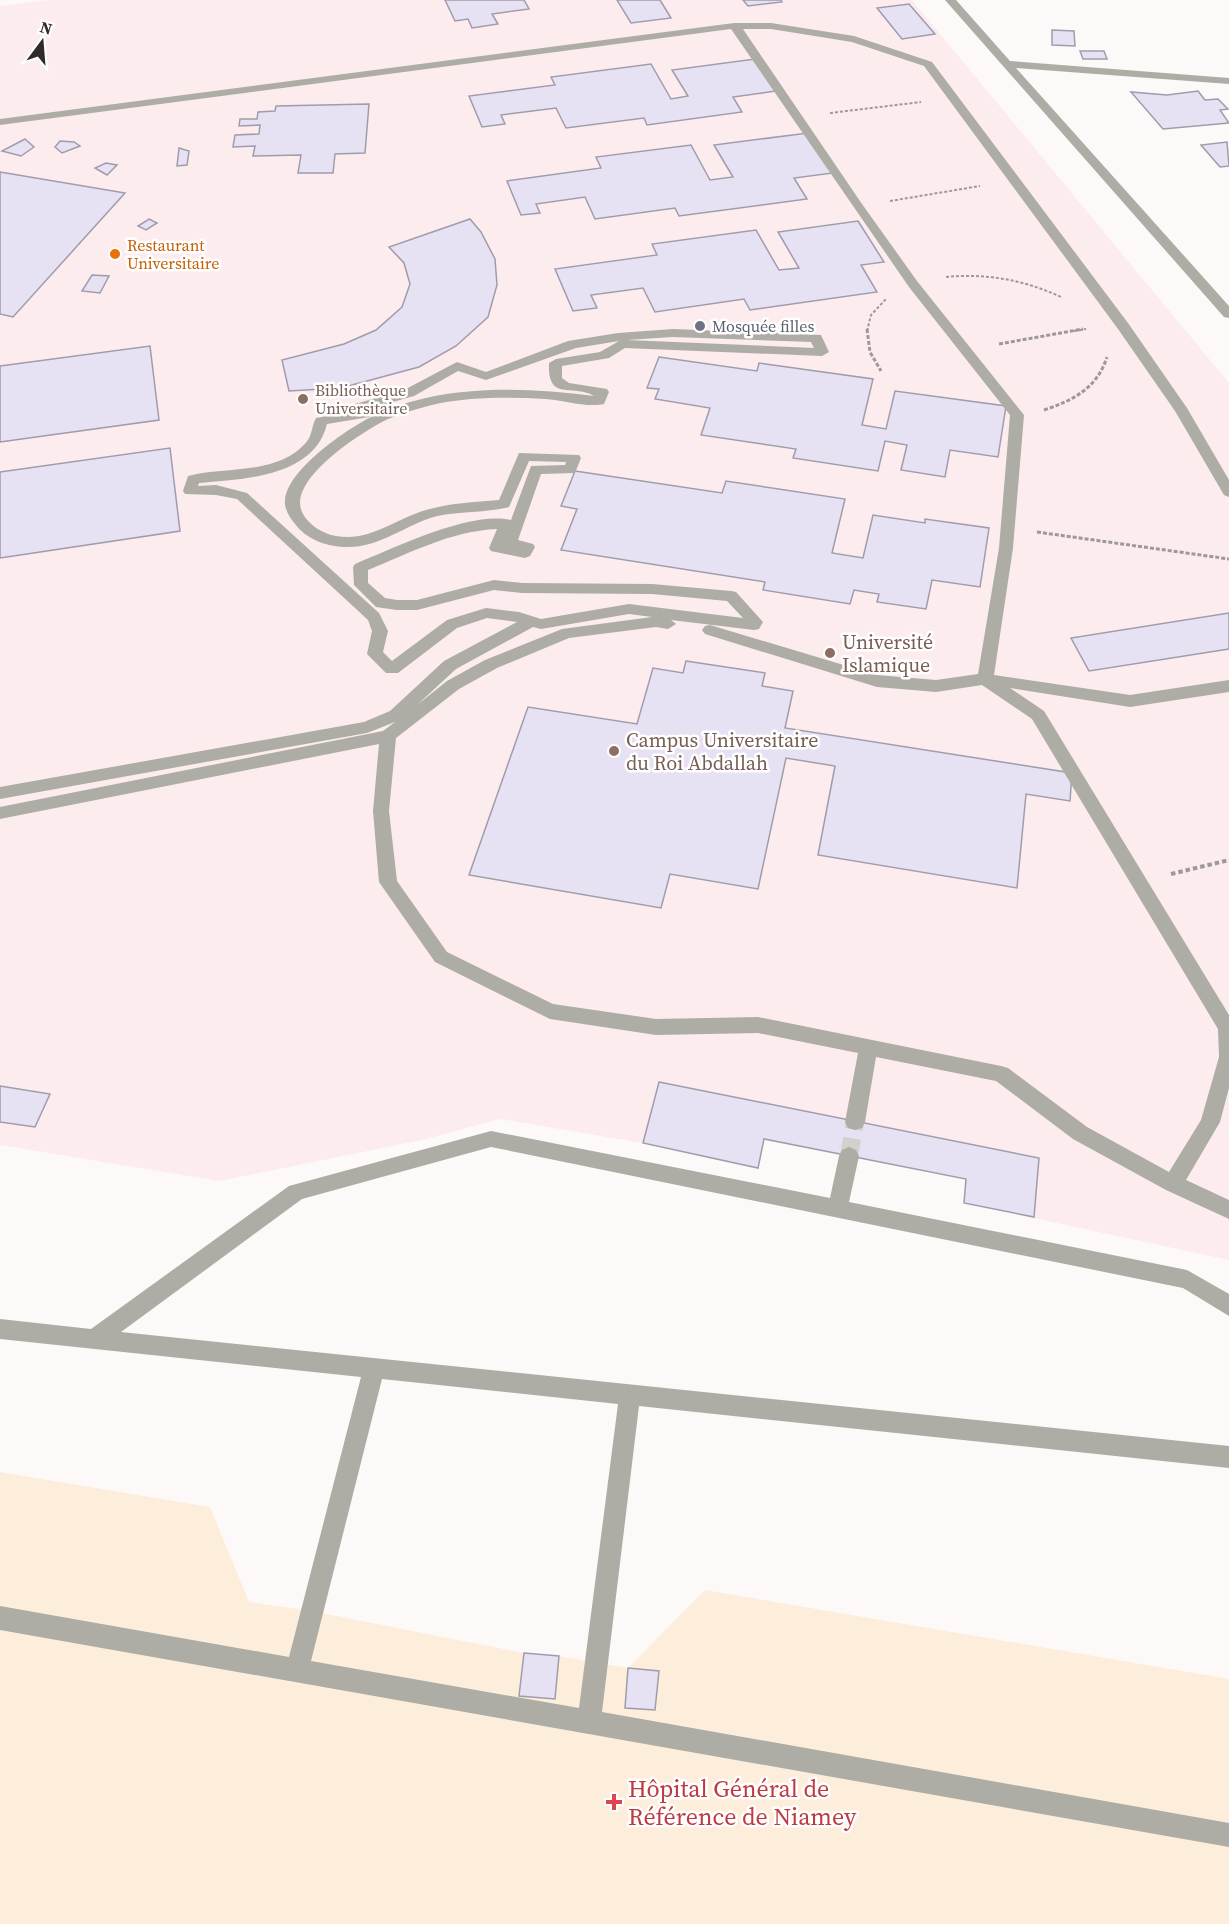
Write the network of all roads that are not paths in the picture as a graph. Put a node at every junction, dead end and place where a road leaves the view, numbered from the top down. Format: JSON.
{"nodes":[{"id":1,"x":950,"y":0,"type":"edge"},
{"id":2,"x":734,"y":26,"type":"junction"},
{"id":3,"x":1009,"y":64,"type":"junction"},
{"id":4,"x":1229,"y":81,"type":"edge"},
{"id":5,"x":0,"y":122,"type":"edge"},
{"id":6,"x":1229,"y":314,"type":"edge"},
{"id":7,"x":1229,"y":492,"type":"edge"},
{"id":8,"x":531,"y":621,"type":"junction"},
{"id":9,"x":985,"y":680,"type":"junction"},
{"id":10,"x":1229,"y":686,"type":"edge"},
{"id":11,"x":388,"y":735,"type":"junction"},
{"id":12,"x":0,"y":793,"type":"edge"},
{"id":13,"x":0,"y":813,"type":"edge"},
{"id":14,"x":868,"y":1047,"type":"junction"},
{"id":15,"x":855,"y":1122,"type":"tunnel mouth"},
{"id":16,"x":849,"y":1156,"type":"tunnel mouth"},
{"id":17,"x":1173,"y":1184,"type":"junction"},
{"id":18,"x":838,"y":1209,"type":"junction"},
{"id":19,"x":1229,"y":1210,"type":"edge"},
{"id":20,"x":1229,"y":1306,"type":"edge"},
{"id":21,"x":0,"y":1329,"type":"edge"},
{"id":22,"x":94,"y":1339,"type":"junction"},
{"id":23,"x":374,"y":1368,"type":"junction"},
{"id":24,"x":630,"y":1395,"type":"junction"},
{"id":25,"x":1229,"y":1457,"type":"edge"},
{"id":26,"x":0,"y":1618,"type":"edge"},
{"id":27,"x":297,"y":1670,"type":"junction"},
{"id":28,"x":589,"y":1722,"type":"junction"},
{"id":29,"x":1229,"y":1835,"type":"edge"}],
"edges":[{"from":1,"to":3,"type":"street"},
{"from":2,"to":5,"type":"street"},
{"from":2,"to":7,"type":"street"},
{"from":2,"to":9,"type":"street"},
{"from":3,"to":4,"type":"street"},
{"from":3,"to":6,"type":"street"},
{"from":8,"to":8,"type":"street"},
{"from":8,"to":12,"type":"street"},
{"from":9,"to":10,"type":"street"},
{"from":9,"to":11,"type":"street"},
{"from":9,"to":17,"type":"street"},
{"from":11,"to":13,"type":"street"},
{"from":11,"to":14,"type":"street"},
{"from":14,"to":15,"type":"street"},
{"from":14,"to":17,"type":"street"},
{"from":16,"to":18,"type":"street"},
{"from":17,"to":19,"type":"street"},
{"from":18,"to":20,"type":"street"},
{"from":18,"to":22,"type":"street"},
{"from":21,"to":22,"type":"street"},
{"from":22,"to":23,"type":"street"},
{"from":23,"to":24,"type":"street"},
{"from":23,"to":27,"type":"street"},
{"from":24,"to":25,"type":"street"},
{"from":24,"to":28,"type":"street"},
{"from":26,"to":27,"type":"street"},
{"from":27,"to":28,"type":"street"},
{"from":28,"to":29,"type":"street"}]}
